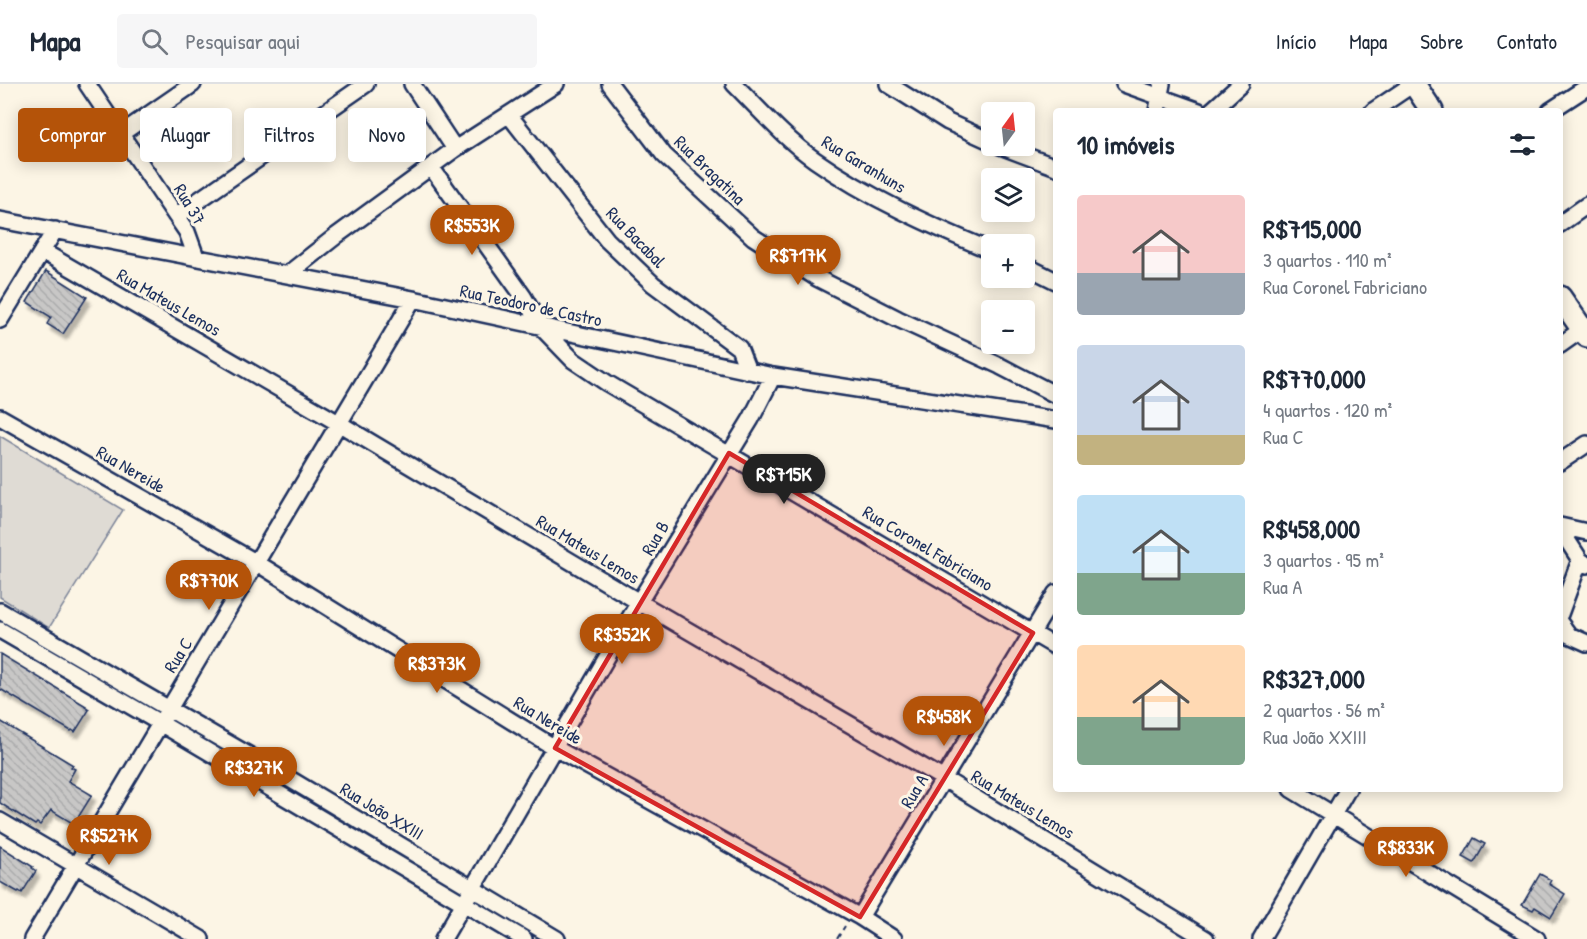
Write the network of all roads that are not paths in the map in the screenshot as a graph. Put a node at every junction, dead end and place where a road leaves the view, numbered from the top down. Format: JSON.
{"nodes":[{"id":1,"x":87,"y":84,"type":"edge"},
{"id":2,"x":193,"y":84,"type":"edge"},
{"id":3,"x":366,"y":84,"type":"edge"},
{"id":4,"x":412,"y":84,"type":"edge"},
{"id":5,"x":556,"y":84,"type":"edge"},
{"id":6,"x":610,"y":84,"type":"edge"},
{"id":7,"x":734,"y":84,"type":"edge"},
{"id":8,"x":888,"y":84,"type":"edge"},
{"id":9,"x":1124,"y":84,"type":"edge"},
{"id":10,"x":1241,"y":84,"type":"edge"},
{"id":11,"x":1414,"y":84,"type":"edge"},
{"id":12,"x":1587,"y":87,"type":"edge"},
{"id":13,"x":1160,"y":97,"type":"edge"},
{"id":14,"x":104,"y":108,"type":"edge"},
{"id":15,"x":1191,"y":108,"type":"edge"},
{"id":16,"x":1214,"y":108,"type":"edge"},
{"id":17,"x":1378,"y":108,"type":"edge"},
{"id":18,"x":1430,"y":108,"type":"edge"},
{"id":19,"x":1555,"y":108,"type":"edge"},
{"id":20,"x":509,"y":115,"type":"junction"},
{"id":21,"x":128,"y":129,"type":"edge"},
{"id":22,"x":981,"y":137,"type":"edge"},
{"id":23,"x":128,"y":142,"type":"edge"},
{"id":24,"x":455,"y":149,"type":"junction"},
{"id":25,"x":1027,"y":156,"type":"edge"},
{"id":26,"x":1053,"y":166,"type":"edge"},
{"id":27,"x":431,"y":167,"type":"junction"},
{"id":28,"x":1587,"y":205,"type":"edge"},
{"id":29,"x":176,"y":216,"type":"junction"},
{"id":30,"x":0,"y":220,"type":"edge"},
{"id":31,"x":1563,"y":222,"type":"edge"},
{"id":32,"x":55,"y":230,"type":"junction"},
{"id":33,"x":981,"y":246,"type":"edge"},
{"id":34,"x":42,"y":251,"type":"junction"},
{"id":35,"x":196,"y":257,"type":"junction"},
{"id":36,"x":1035,"y":270,"type":"edge"},
{"id":37,"x":288,"y":274,"type":"junction"},
{"id":38,"x":1053,"y":280,"type":"edge"},
{"id":39,"x":413,"y":300,"type":"junction"},
{"id":40,"x":1563,"y":301,"type":"edge"},
{"id":41,"x":0,"y":320,"type":"edge"},
{"id":42,"x":541,"y":327,"type":"junction"},
{"id":43,"x":1585,"y":331,"type":"edge"},
{"id":44,"x":1563,"y":343,"type":"edge"},
{"id":45,"x":748,"y":370,"type":"junction"},
{"id":46,"x":774,"y":376,"type":"junction"},
{"id":47,"x":1053,"y":393,"type":"edge"},
{"id":48,"x":0,"y":417,"type":"edge"},
{"id":49,"x":1053,"y":420,"type":"edge"},
{"id":50,"x":340,"y":424,"type":"junction"},
{"id":51,"x":1587,"y":444,"type":"edge"},
{"id":52,"x":729,"y":453,"type":"junction"},
{"id":53,"x":1563,"y":460,"type":"edge"},
{"id":54,"x":1563,"y":528,"type":"edge"},
{"id":55,"x":1563,"y":532,"type":"edge"},
{"id":56,"x":1587,"y":532,"type":"edge"},
{"id":57,"x":1583,"y":562,"type":"edge"},
{"id":58,"x":257,"y":563,"type":"junction"},
{"id":59,"x":1053,"y":598,"type":"edge"},
{"id":60,"x":639,"y":602,"type":"junction"},
{"id":61,"x":1563,"y":607,"type":"edge"},
{"id":62,"x":0,"y":611,"type":"edge"},
{"id":63,"x":1563,"y":627,"type":"edge"},
{"id":64,"x":0,"y":630,"type":"edge"},
{"id":65,"x":1033,"y":633,"type":"junction"},
{"id":66,"x":1587,"y":643,"type":"edge"},
{"id":67,"x":1053,"y":645,"type":"edge"},
{"id":68,"x":164,"y":716,"type":"junction"},
{"id":69,"x":555,"y":748,"type":"junction"},
{"id":70,"x":944,"y":779,"type":"junction"},
{"id":71,"x":1296,"y":792,"type":"edge"},
{"id":72,"x":1346,"y":792,"type":"edge"},
{"id":73,"x":1332,"y":814,"type":"junction"},
{"id":74,"x":0,"y":821,"type":"edge"},
{"id":75,"x":76,"y":865,"type":"junction"},
{"id":76,"x":474,"y":888,"type":"junction"},
{"id":77,"x":464,"y":904,"type":"junction"},
{"id":78,"x":860,"y":917,"type":"junction"},
{"id":79,"x":32,"y":939,"type":"edge"},
{"id":80,"x":201,"y":939,"type":"edge"},
{"id":81,"x":443,"y":939,"type":"edge"},
{"id":82,"x":524,"y":939,"type":"edge"},
{"id":83,"x":557,"y":939,"type":"edge"},
{"id":84,"x":894,"y":939,"type":"edge"},
{"id":85,"x":1206,"y":939,"type":"edge"},
{"id":86,"x":1261,"y":939,"type":"edge"},
{"id":87,"x":1537,"y":939,"type":"edge"}],
"edges":[{"from":1,"to":14,"type":"street","name":"Rua 37"},
{"from":2,"to":21,"type":"street"},
{"from":3,"to":29,"type":"street"},
{"from":4,"to":24,"type":"street"},
{"from":5,"to":20,"type":"street"},
{"from":6,"to":47,"type":"street","name":"Rua Bragatina"},
{"from":7,"to":33,"type":"street","name":"Rua Garanhuns"},
{"from":8,"to":22,"type":"street"},
{"from":9,"to":13,"type":"street"},
{"from":10,"to":16,"type":"street"},
{"from":11,"to":17,"type":"street"},
{"from":11,"to":18,"type":"street"},
{"from":12,"to":19,"type":"street"},
{"from":13,"to":15,"type":"street"},
{"from":20,"to":24,"type":"street"},
{"from":20,"to":45,"type":"street","name":"Rua Bacabal"},
{"from":23,"to":29,"type":"street","name":"Rua 37"},
{"from":24,"to":27,"type":"street"},
{"from":25,"to":26,"type":"street"},
{"from":27,"to":37,"type":"street"},
{"from":27,"to":42,"type":"street","name":"Rua Coronel Fabriciano"},
{"from":28,"to":31,"type":"street"},
{"from":29,"to":35,"type":"street","name":"Rua 37"},
{"from":30,"to":32,"type":"street","name":"Rua Teodoro de Castro"},
{"from":32,"to":34,"type":"street"},
{"from":32,"to":35,"type":"street","name":"Rua Teodoro de Castro"},
{"from":34,"to":41,"type":"street"},
{"from":34,"to":50,"type":"street","name":"Rua Mateus Lemos"},
{"from":35,"to":37,"type":"street","name":"Rua Teodoro de Castro"},
{"from":36,"to":38,"type":"street"},
{"from":37,"to":39,"type":"street","name":"Rua Teodoro de Castro"},
{"from":39,"to":42,"type":"street","name":"Rua Teodoro de Castro"},
{"from":39,"to":50,"type":"street","name":"Rua C"},
{"from":40,"to":43,"type":"street"},
{"from":42,"to":45,"type":"street","name":"Rua Teodoro de Castro"},
{"from":42,"to":52,"type":"street","name":"Rua Coronel Fabriciano"},
{"from":43,"to":44,"type":"street"},
{"from":45,"to":46,"type":"street","name":"Rua Teodoro de Castro"},
{"from":46,"to":49,"type":"street","name":"Rua Teodoro de Castro"},
{"from":46,"to":52,"type":"street","name":"Rua B"},
{"from":48,"to":58,"type":"street","name":"Rua Nereide"},
{"from":50,"to":58,"type":"street","name":"Rua C"},
{"from":50,"to":60,"type":"street","name":"Rua Mateus Lemos"},
{"from":51,"to":53,"type":"street"},
{"from":52,"to":60,"type":"street","name":"Rua B"},
{"from":52,"to":65,"type":"street","name":"Rua Coronel Fabriciano"},
{"from":54,"to":56,"type":"street"},
{"from":55,"to":57,"type":"street"},
{"from":57,"to":61,"type":"street"},
{"from":58,"to":68,"type":"street","name":"Rua C"},
{"from":58,"to":69,"type":"street","name":"Rua Nereide"},
{"from":59,"to":65,"type":"street","name":"Rua A"},
{"from":60,"to":69,"type":"street","name":"Rua B"},
{"from":60,"to":70,"type":"street","name":"Rua Mateus Lemos"},
{"from":62,"to":68,"type":"street","name":"Rua João XXIII"},
{"from":63,"to":66,"type":"street"},
{"from":64,"to":68,"type":"street","name":"Rua João XXIII"},
{"from":65,"to":67,"type":"street","name":"Rua Coronel Fabriciano"},
{"from":65,"to":70,"type":"street","name":"Rua A"},
{"from":68,"to":75,"type":"street","name":"Rua C"},
{"from":68,"to":76,"type":"street","name":"Rua João XXIII"},
{"from":68,"to":77,"type":"street","name":"Rua João XXIII"},
{"from":69,"to":76,"type":"street","name":"Rua B"},
{"from":69,"to":78,"type":"street","name":"Rua Nereide"},
{"from":70,"to":78,"type":"street","name":"Rua A"},
{"from":70,"to":85,"type":"street","name":"Rua Mateus Lemos"},
{"from":71,"to":73,"type":"street"},
{"from":72,"to":73,"type":"street"},
{"from":73,"to":86,"type":"street"},
{"from":73,"to":87,"type":"street"},
{"from":74,"to":75,"type":"street"},
{"from":75,"to":79,"type":"street","name":"Rua C"},
{"from":75,"to":80,"type":"street"},
{"from":76,"to":77,"type":"street","name":"Rua B"},
{"from":76,"to":83,"type":"street","name":"Rua João XXIII"},
{"from":77,"to":81,"type":"street","name":"Rua B"},
{"from":77,"to":82,"type":"street","name":"Rua João XXIII"},
{"from":78,"to":84,"type":"street","name":"Rua Nereide"}]}
